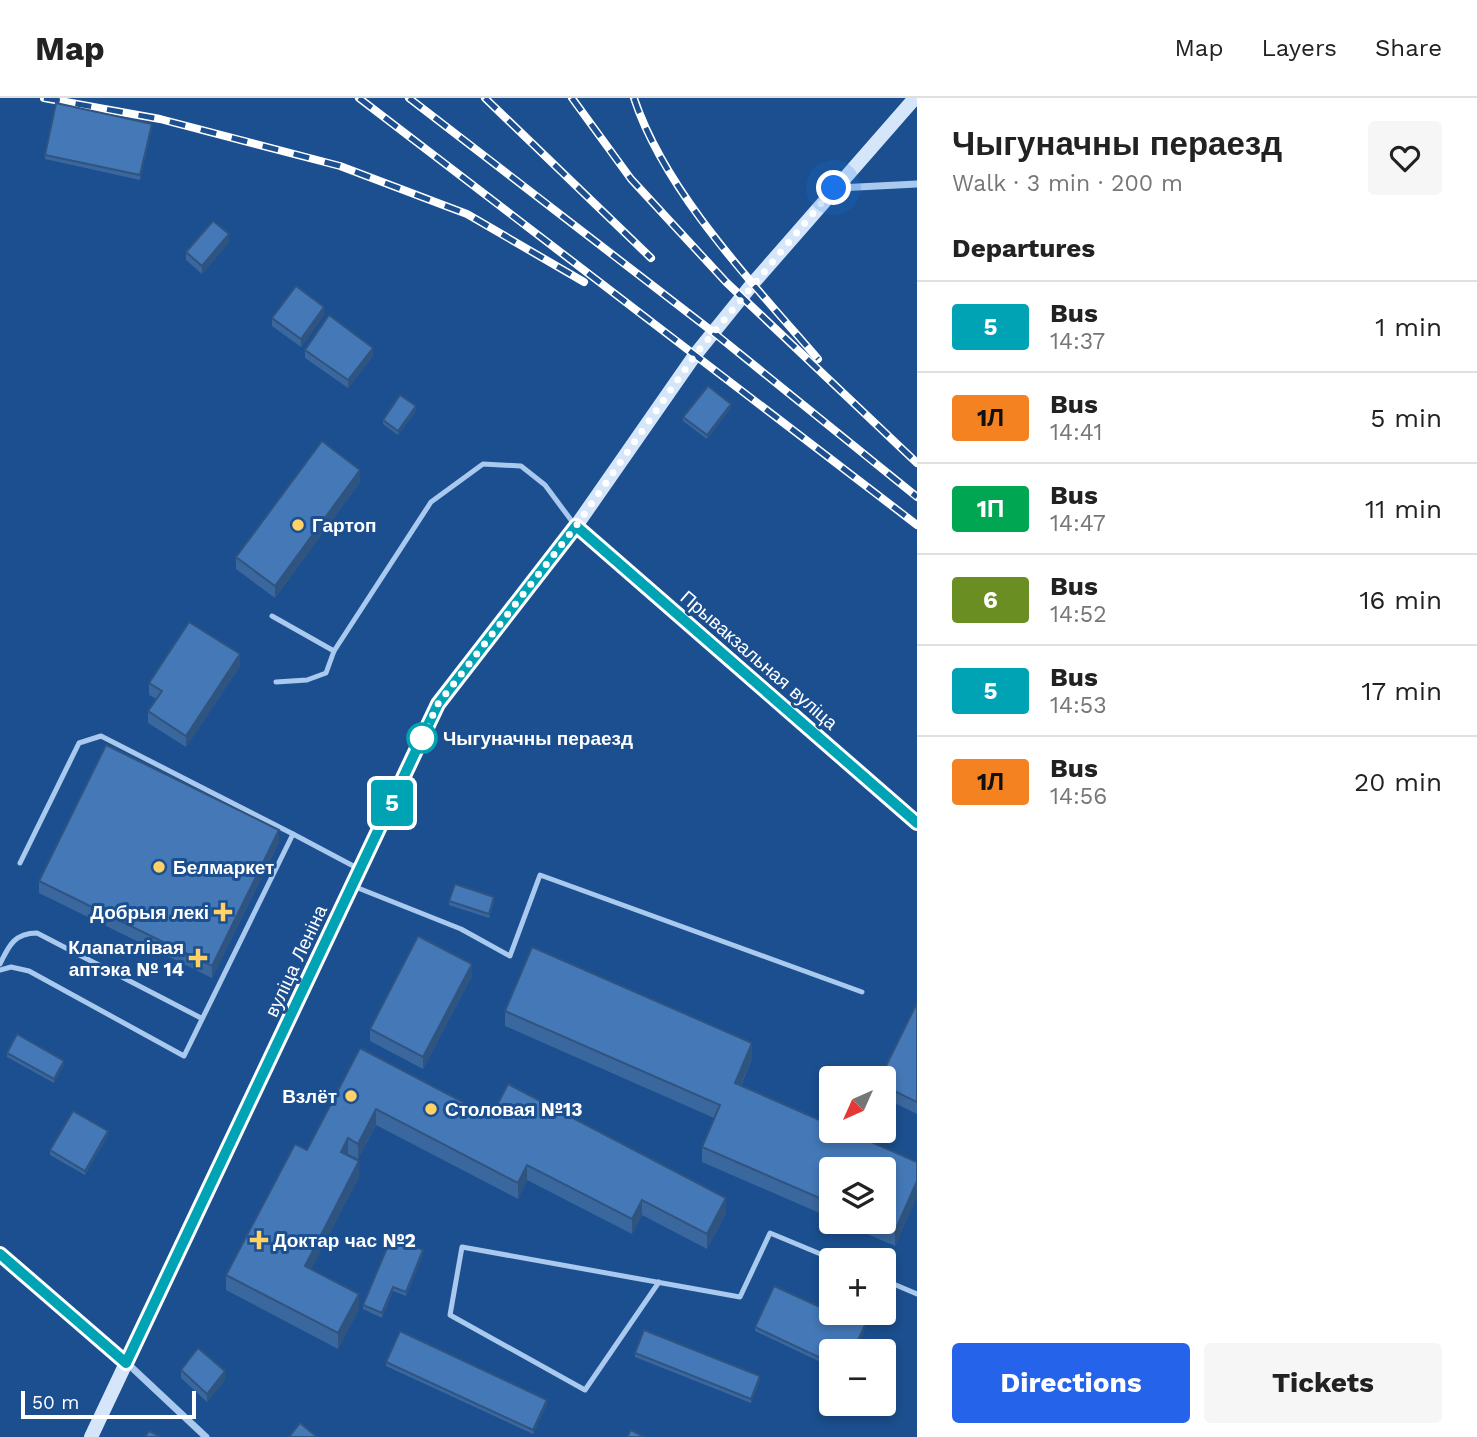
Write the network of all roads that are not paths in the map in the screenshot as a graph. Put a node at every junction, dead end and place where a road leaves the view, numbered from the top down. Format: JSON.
{"nodes":[{"id":1,"x":915,"y":98,"type":"edge"},
{"id":2,"x":917,"y":184,"type":"edge"},
{"id":3,"x":834,"y":188,"type":"junction"},
{"id":4,"x":576,"y":526,"type":"junction"},
{"id":5,"x":272,"y":616,"type":"dead end"},
{"id":6,"x":334,"y":651,"type":"junction"},
{"id":7,"x":276,"y":682,"type":"dead end"},
{"id":8,"x":917,"y":823,"type":"edge"},
{"id":9,"x":293,"y":834,"type":"junction"},
{"id":10,"x":20,"y":863,"type":"dead end"},
{"id":11,"x":361,"y":870,"type":"junction"},
{"id":12,"x":353,"y":886,"type":"junction"},
{"id":13,"x":0,"y":964,"type":"edge"},
{"id":14,"x":0,"y":970,"type":"edge"},
{"id":15,"x":862,"y":992,"type":"dead end"},
{"id":16,"x":201,"y":1018,"type":"junction"},
{"id":17,"x":819,"y":1253,"type":"edge"},
{"id":18,"x":0,"y":1254,"type":"edge"},
{"id":19,"x":659,"y":1282,"type":"junction"},
{"id":20,"x":896,"y":1285,"type":"edge"},
{"id":21,"x":917,"y":1294,"type":"edge"},
{"id":22,"x":126,"y":1363,"type":"junction"},
{"id":23,"x":90,"y":1437,"type":"edge"},
{"id":24,"x":206,"y":1437,"type":"edge"}],
"edges":[{"from":1,"to":3,"type":"street","name":"вуліца Леніна"},
{"from":2,"to":3,"type":"street"},
{"from":3,"to":4,"type":"street","name":"вуліца Леніна"},
{"from":4,"to":6,"type":"lane"},
{"from":4,"to":8,"type":"street","name":"Прывакзальная вуліца"},
{"from":4,"to":11,"type":"street","name":"вуліца Леніна"},
{"from":5,"to":6,"type":"lane"},
{"from":6,"to":7,"type":"lane"},
{"from":9,"to":10,"type":"lane"},
{"from":9,"to":11,"type":"lane"},
{"from":9,"to":16,"type":"lane"},
{"from":11,"to":12,"type":"street","name":"вуліца Леніна"},
{"from":12,"to":15,"type":"lane"},
{"from":12,"to":22,"type":"street","name":"вуліца Леніна"},
{"from":13,"to":16,"type":"lane"},
{"from":14,"to":16,"type":"lane"},
{"from":17,"to":19,"type":"lane"},
{"from":18,"to":22,"type":"street"},
{"from":19,"to":19,"type":"lane"},
{"from":20,"to":21,"type":"lane"},
{"from":22,"to":23,"type":"street","name":"вуліца Леніна"},
{"from":22,"to":24,"type":"street"}]}
